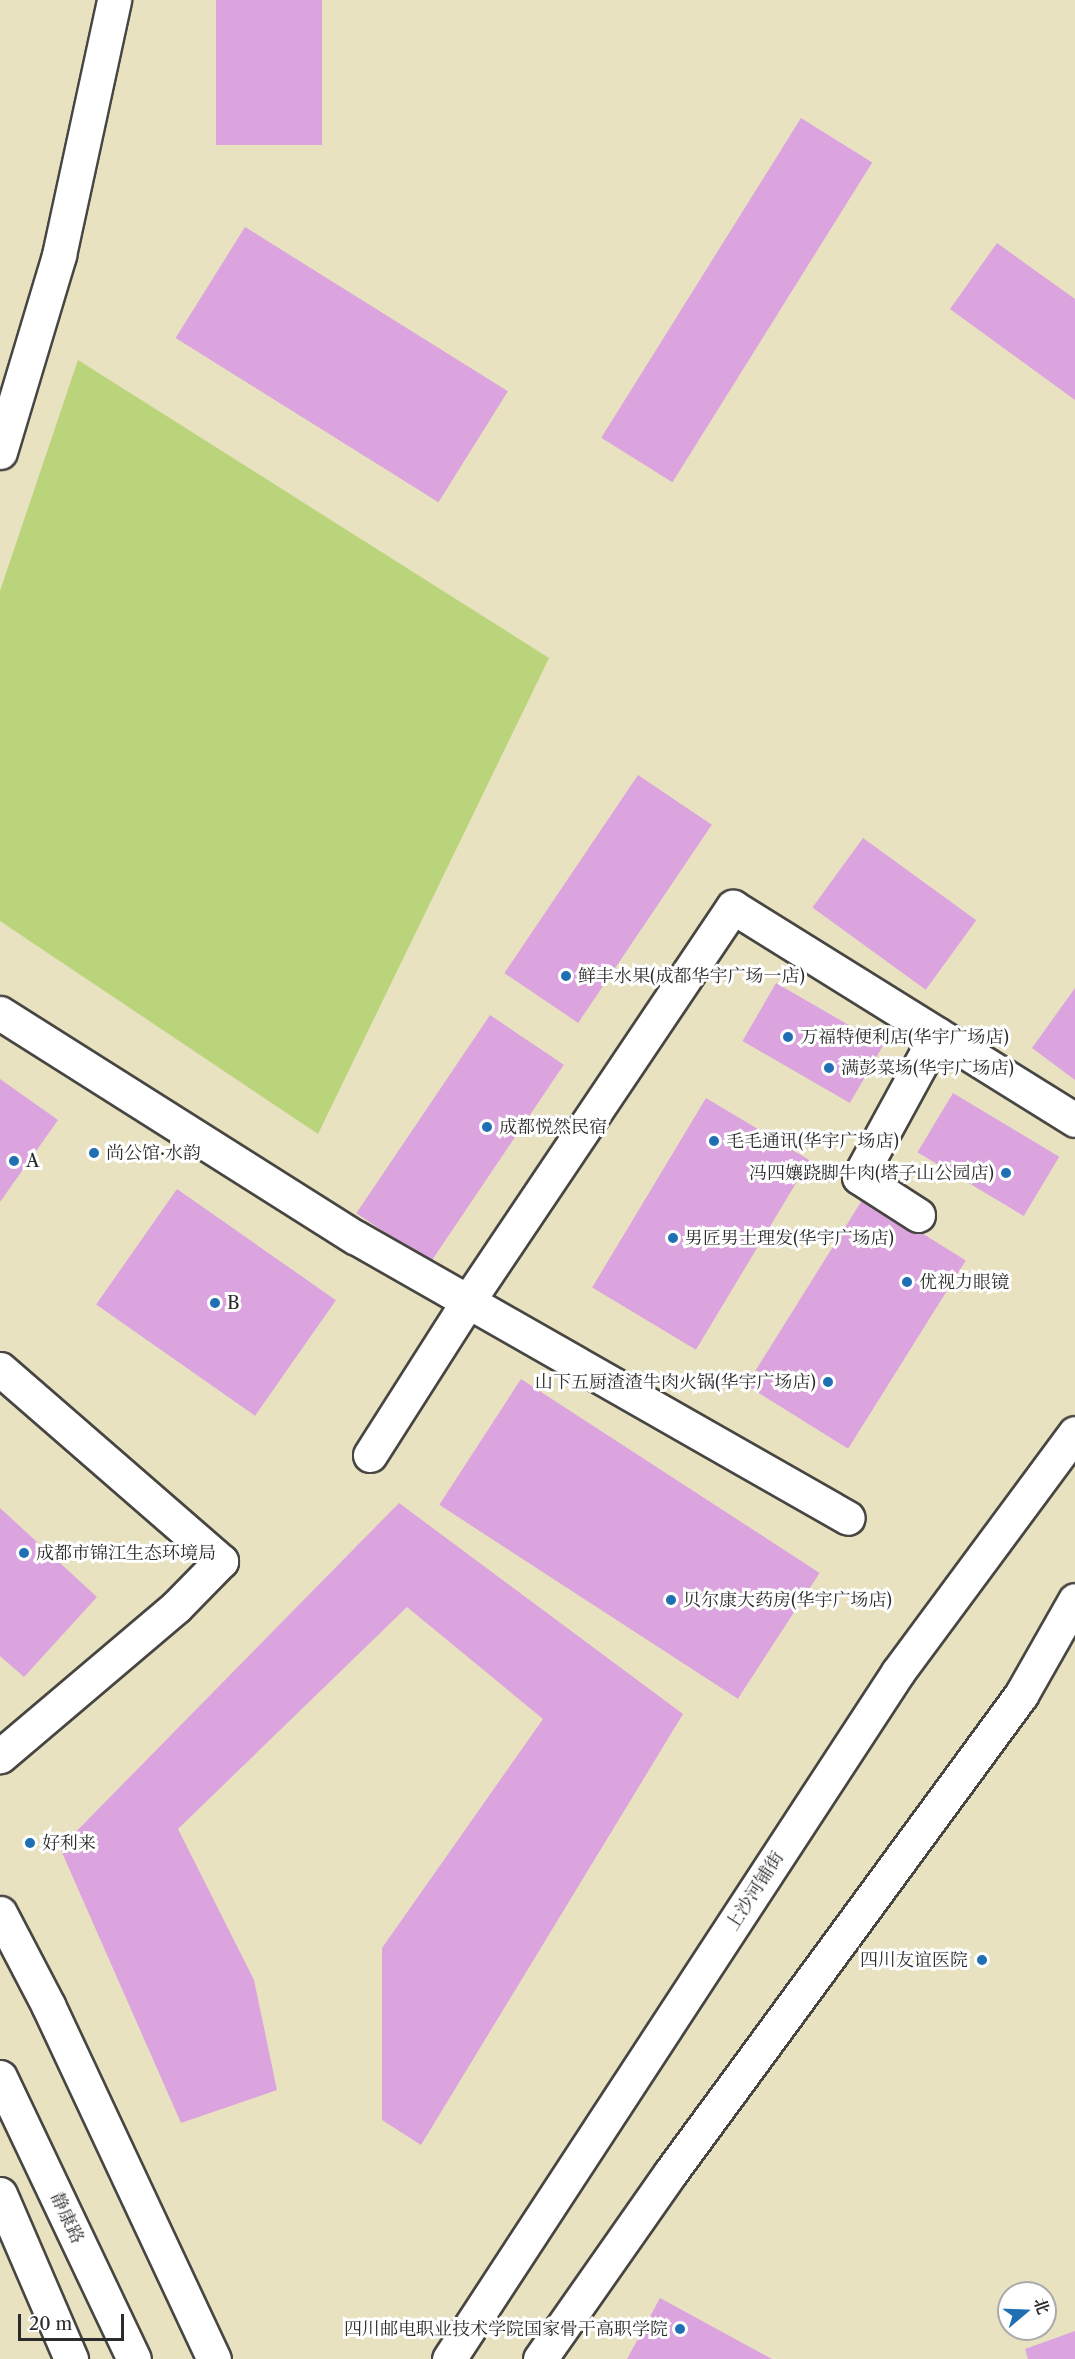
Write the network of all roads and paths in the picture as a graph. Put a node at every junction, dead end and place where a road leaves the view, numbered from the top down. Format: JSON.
{"nodes":[{"id":1,"x":114,"y":0,"type":"edge"},
{"id":2,"x":0,"y":452,"type":"edge"},
{"id":3,"x":0,"y":1013,"type":"edge"},
{"id":4,"x":937,"y":1034,"type":"junction"},
{"id":5,"x":1075,"y":1120,"type":"edge"},
{"id":6,"x":918,"y":1215,"type":"dead end"},
{"id":7,"x":468,"y":1301,"type":"junction"},
{"id":8,"x":0,"y":1369,"type":"edge"},
{"id":9,"x":1075,"y":1433,"type":"edge"},
{"id":10,"x":370,"y":1455,"type":"dead end"},
{"id":11,"x":848,"y":1518,"type":"dead end"},
{"id":12,"x":1075,"y":1600,"type":"edge"},
{"id":13,"x":0,"y":1756,"type":"edge"},
{"id":14,"x":0,"y":1913,"type":"edge"},
{"id":15,"x":0,"y":2078,"type":"edge"},
{"id":16,"x":0,"y":2194,"type":"edge"},
{"id":17,"x":71,"y":2359,"type":"edge"},
{"id":18,"x":134,"y":2359,"type":"edge"},
{"id":19,"x":214,"y":2359,"type":"edge"},
{"id":20,"x":449,"y":2359,"type":"edge"},
{"id":21,"x":540,"y":2359,"type":"edge"}],
"edges":[{"from":1,"to":2,"type":"street"},
{"from":3,"to":7,"type":"street"},
{"from":4,"to":5,"type":"street"},
{"from":4,"to":6,"type":"street"},
{"from":4,"to":7,"type":"street"},
{"from":7,"to":10,"type":"street"},
{"from":7,"to":11,"type":"street"},
{"from":8,"to":13,"type":"street"},
{"from":9,"to":20,"type":"street","name":"上沙河铺街"},
{"from":12,"to":21,"type":"street"},
{"from":14,"to":19,"type":"street"},
{"from":15,"to":18,"type":"street","name":"静康路"},
{"from":16,"to":17,"type":"street"}]}
